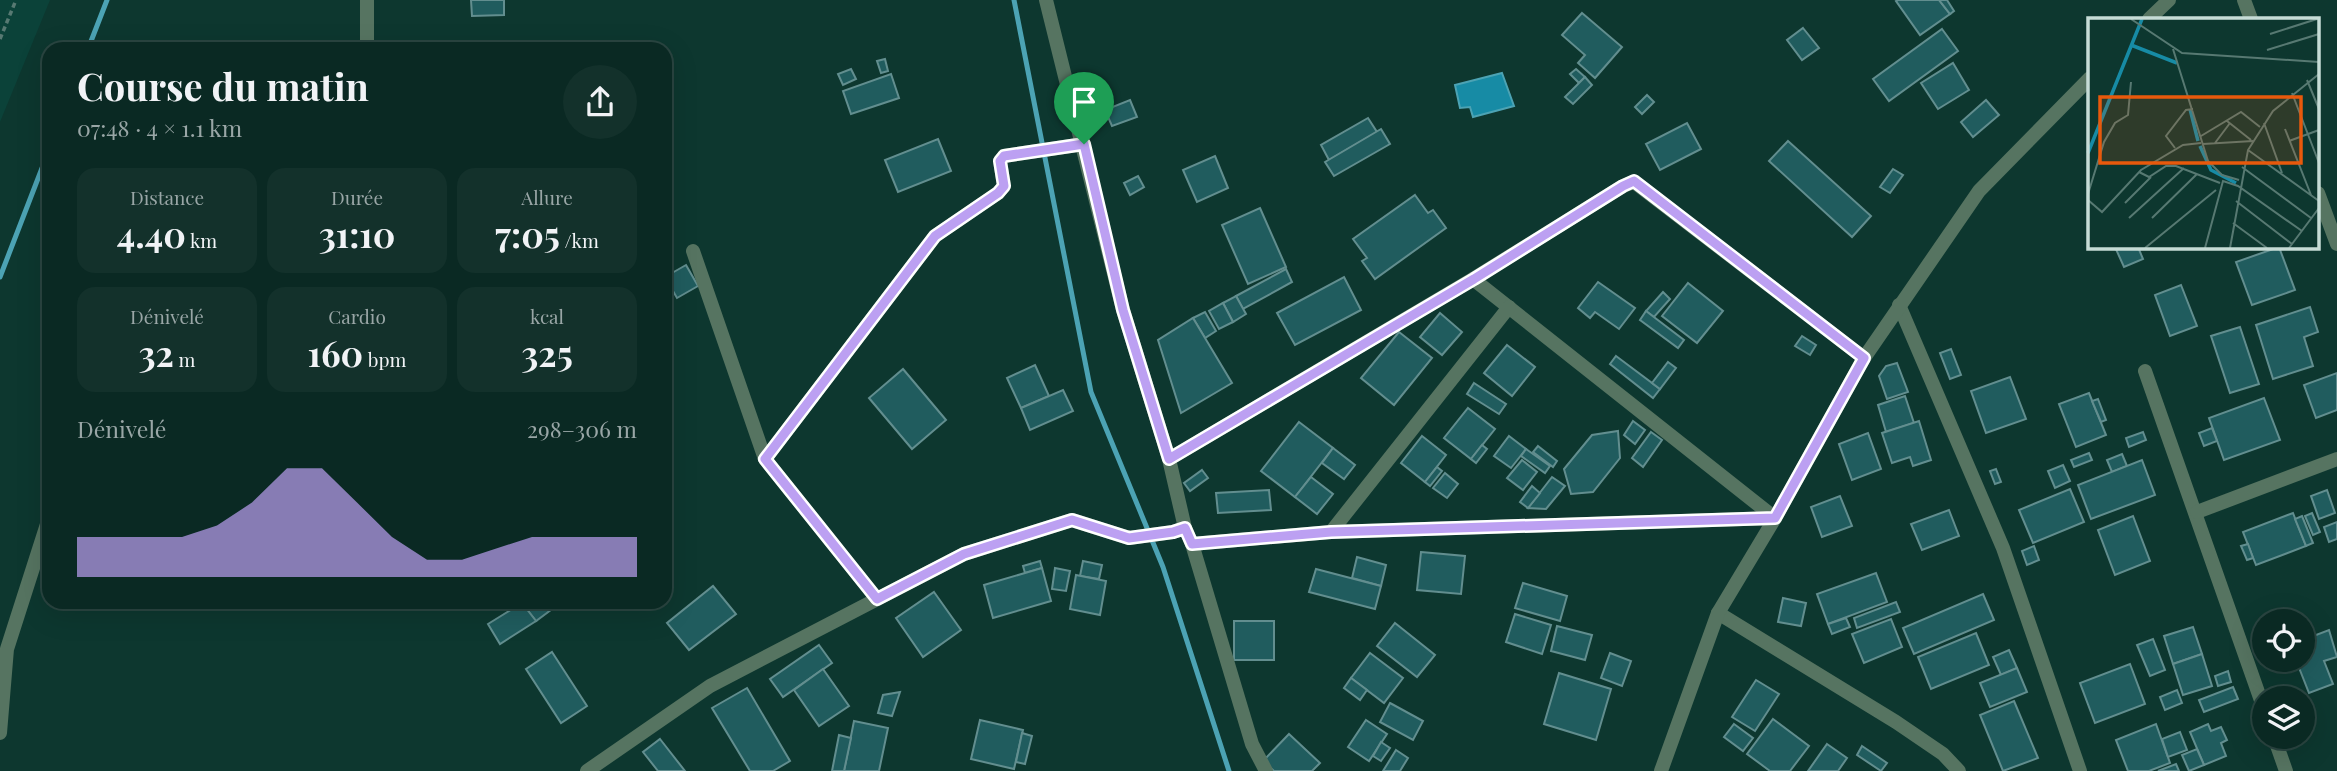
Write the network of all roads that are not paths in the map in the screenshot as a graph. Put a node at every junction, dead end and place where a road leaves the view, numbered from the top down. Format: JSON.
{"nodes":[{"id":1,"x":367,"y":0,"type":"edge"},
{"id":2,"x":1046,"y":0,"type":"edge"},
{"id":3,"x":2169,"y":0,"type":"edge"},
{"id":4,"x":2244,"y":0,"type":"edge"},
{"id":5,"x":2151,"y":18,"type":"edge"},
{"id":6,"x":2251,"y":18,"type":"edge"},
{"id":7,"x":367,"y":42,"type":"edge"},
{"id":8,"x":2088,"y":80,"type":"edge"},
{"id":9,"x":1084,"y":144,"type":"junction"},
{"id":10,"x":2320,"y":198,"type":"edge"},
{"id":11,"x":2337,"y":244,"type":"edge"},
{"id":12,"x":693,"y":251,"type":"dead end"},
{"id":13,"x":1474,"y":279,"type":"junction"},
{"id":14,"x":1899,"y":305,"type":"junction"},
{"id":15,"x":1509,"y":307,"type":"junction"},
{"id":16,"x":1864,"y":358,"type":"junction"},
{"id":17,"x":2146,"y":371,"type":"dead end"},
{"id":18,"x":765,"y":459,"type":"junction"},
{"id":19,"x":1169,"y":459,"type":"junction"},
{"id":20,"x":2337,"y":459,"type":"edge"},
{"id":21,"x":2197,"y":512,"type":"junction"},
{"id":22,"x":1775,"y":518,"type":"junction"},
{"id":23,"x":1179,"y":530,"type":"junction"},
{"id":24,"x":1331,"y":532,"type":"junction"},
{"id":25,"x":42,"y":540,"type":"edge"},
{"id":26,"x":1192,"y":544,"type":"junction"},
{"id":27,"x":877,"y":599,"type":"junction"},
{"id":28,"x":1718,"y":613,"type":"junction"},
{"id":29,"x":2256,"y":686,"type":"edge"},
{"id":30,"x":0,"y":733,"type":"edge"},
{"id":31,"x":2278,"y":749,"type":"edge"},
{"id":32,"x":587,"y":771,"type":"edge"},
{"id":33,"x":1266,"y":771,"type":"edge"},
{"id":34,"x":1661,"y":771,"type":"edge"},
{"id":35,"x":1959,"y":771,"type":"edge"},
{"id":36,"x":2080,"y":771,"type":"edge"},
{"id":37,"x":2286,"y":771,"type":"edge"}],
"edges":[{"from":1,"to":7,"type":"street"},
{"from":2,"to":9,"type":"street"},
{"from":3,"to":5,"type":"street"},
{"from":4,"to":6,"type":"street"},
{"from":8,"to":14,"type":"street"},
{"from":9,"to":18,"type":"street"},
{"from":9,"to":19,"type":"street"},
{"from":10,"to":11,"type":"street"},
{"from":12,"to":18,"type":"street"},
{"from":13,"to":15,"type":"street"},
{"from":13,"to":16,"type":"street"},
{"from":13,"to":19,"type":"street"},
{"from":14,"to":16,"type":"street"},
{"from":14,"to":36,"type":"street"},
{"from":15,"to":22,"type":"street"},
{"from":15,"to":24,"type":"street"},
{"from":16,"to":22,"type":"street"},
{"from":17,"to":21,"type":"street"},
{"from":18,"to":27,"type":"street"},
{"from":19,"to":23,"type":"street"},
{"from":20,"to":21,"type":"street"},
{"from":21,"to":29,"type":"street"},
{"from":22,"to":24,"type":"street"},
{"from":22,"to":28,"type":"street"},
{"from":23,"to":26,"type":"street"},
{"from":23,"to":27,"type":"street"},
{"from":24,"to":26,"type":"street"},
{"from":25,"to":30,"type":"street"},
{"from":26,"to":33,"type":"street"},
{"from":27,"to":32,"type":"street"},
{"from":28,"to":34,"type":"street"},
{"from":28,"to":35,"type":"street"},
{"from":31,"to":37,"type":"street"}]}
